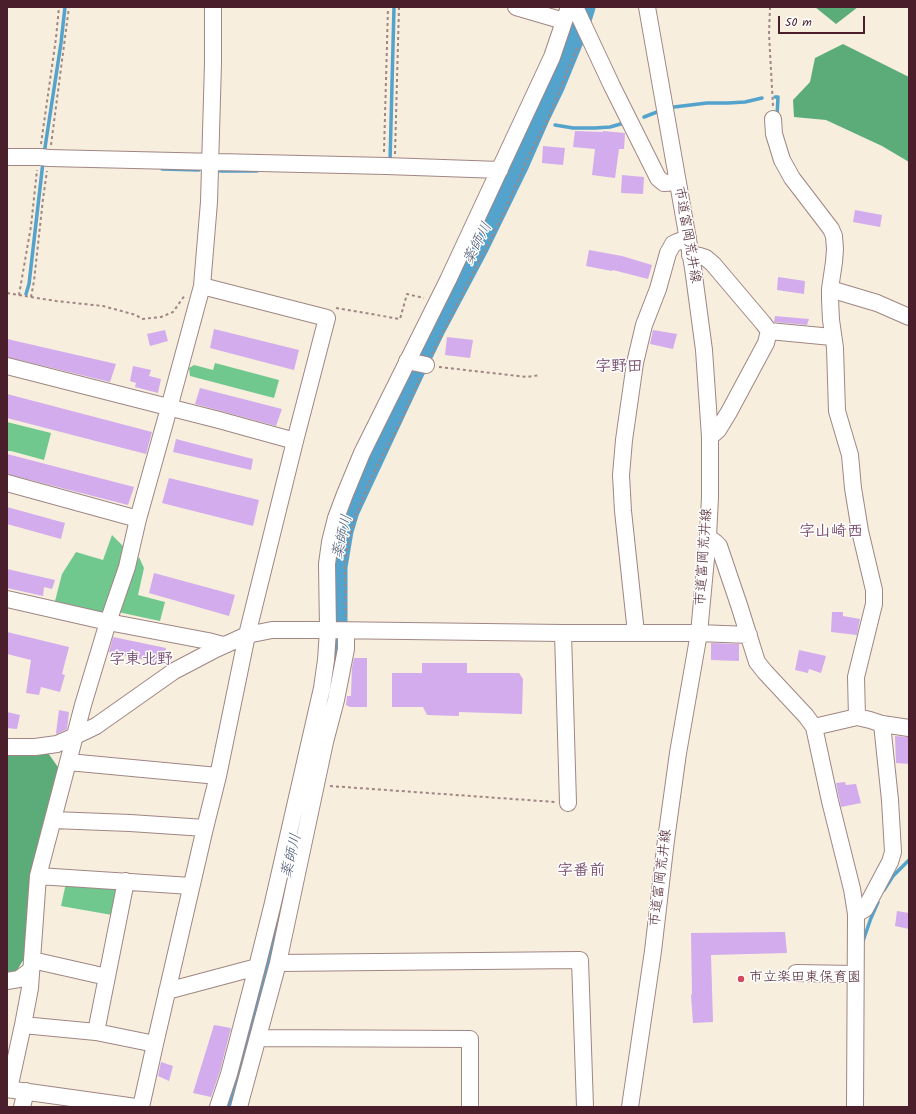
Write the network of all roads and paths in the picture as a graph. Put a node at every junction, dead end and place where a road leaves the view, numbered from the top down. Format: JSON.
{"nodes":[{"id":1,"x":59,"y":7,"type":"edge"},
{"id":2,"x":69,"y":7,"type":"edge"},
{"id":3,"x":213,"y":7,"type":"edge"},
{"id":4,"x":388,"y":7,"type":"edge"},
{"id":5,"x":399,"y":7,"type":"edge"},
{"id":6,"x":516,"y":7,"type":"edge"},
{"id":7,"x":576,"y":7,"type":"edge"},
{"id":8,"x":647,"y":7,"type":"edge"},
{"id":9,"x":770,"y":7,"type":"edge"},
{"id":10,"x":567,"y":14,"type":"edge"},
{"id":11,"x":585,"y":28,"type":"junction"},
{"id":12,"x":773,"y":119,"type":"joint"},
{"id":13,"x":7,"y":157,"type":"edge"},
{"id":14,"x":44,"y":161,"type":"junction"},
{"id":15,"x":210,"y":161,"type":"junction"},
{"id":16,"x":388,"y":166,"type":"junction"},
{"id":17,"x":500,"y":170,"type":"junction"},
{"id":18,"x":678,"y":182,"type":"junction"},
{"id":19,"x":688,"y":238,"type":"junction"},
{"id":20,"x":690,"y":256,"type":"junction"},
{"id":21,"x":194,"y":289,"type":"junction"},
{"id":22,"x":830,"y":289,"type":"junction"},
{"id":23,"x":7,"y":293,"type":"edge"},
{"id":24,"x":19,"y":295,"type":"junction"},
{"id":25,"x":31,"y":297,"type":"junction"},
{"id":26,"x":437,"y":301,"type":"junction"},
{"id":27,"x":323,"y":316,"type":"junction"},
{"id":28,"x":909,"y":317,"type":"edge"},
{"id":29,"x":769,"y":331,"type":"junction"},
{"id":30,"x":832,"y":338,"type":"junction"},
{"id":31,"x":407,"y":362,"type":"junction"},
{"id":32,"x":426,"y":365,"type":"junction"},
{"id":33,"x":7,"y":366,"type":"edge"},
{"id":34,"x":540,"y":375,"type":"dead end"},
{"id":35,"x":169,"y":408,"type":"junction"},
{"id":36,"x":710,"y":437,"type":"junction"},
{"id":37,"x":295,"y":441,"type":"junction"},
{"id":38,"x":7,"y":483,"type":"edge"},
{"id":39,"x":138,"y":519,"type":"junction"},
{"id":40,"x":708,"y":537,"type":"junction"},
{"id":41,"x":7,"y":600,"type":"edge"},
{"id":42,"x":108,"y":622,"type":"junction"},
{"id":43,"x":328,"y":630,"type":"junction"},
{"id":44,"x":346,"y":631,"type":"junction"},
{"id":45,"x":563,"y":633,"type":"junction"},
{"id":46,"x":636,"y":633,"type":"junction"},
{"id":47,"x":699,"y":633,"type":"junction"},
{"id":48,"x":247,"y":635,"type":"junction"},
{"id":49,"x":749,"y":635,"type":"junction"},
{"id":50,"x":223,"y":646,"type":"junction"},
{"id":51,"x":856,"y":717,"type":"junction"},
{"id":52,"x":882,"y":724,"type":"junction"},
{"id":53,"x":814,"y":728,"type":"junction"},
{"id":54,"x":909,"y":728,"type":"edge"},
{"id":55,"x":75,"y":736,"type":"junction"},
{"id":56,"x":7,"y":747,"type":"edge"},
{"id":57,"x":68,"y":762,"type":"junction"},
{"id":58,"x":218,"y":776,"type":"junction"},
{"id":59,"x":300,"y":784,"type":"junction"},
{"id":60,"x":317,"y":785,"type":"junction"},
{"id":61,"x":568,"y":803,"type":"joint"},
{"id":62,"x":53,"y":820,"type":"junction"},
{"id":63,"x":205,"y":828,"type":"junction"},
{"id":64,"x":38,"y":876,"type":"junction"},
{"id":65,"x":126,"y":882,"type":"junction"},
{"id":66,"x":191,"y":886,"type":"junction"},
{"id":67,"x":856,"y":914,"type":"junction"},
{"id":68,"x":278,"y":964,"type":"junction"},
{"id":69,"x":32,"y":965,"type":"junction"},
{"id":70,"x":257,"y":966,"type":"junction"},
{"id":71,"x":796,"y":973,"type":"dead end"},
{"id":72,"x":855,"y":974,"type":"junction"},
{"id":73,"x":107,"y":977,"type":"junction"},
{"id":74,"x":7,"y":981,"type":"edge"},
{"id":75,"x":167,"y":991,"type":"junction"},
{"id":76,"x":23,"y":1025,"type":"junction"},
{"id":77,"x":96,"y":1032,"type":"junction"},
{"id":78,"x":259,"y":1038,"type":"junction"},
{"id":79,"x":155,"y":1044,"type":"junction"},
{"id":80,"x":8,"y":1089,"type":"edge"},
{"id":81,"x":26,"y":1091,"type":"junction"},
{"id":82,"x":22,"y":1107,"type":"edge"},
{"id":83,"x":136,"y":1107,"type":"edge"},
{"id":84,"x":141,"y":1107,"type":"edge"},
{"id":85,"x":218,"y":1107,"type":"edge"},
{"id":86,"x":239,"y":1107,"type":"edge"},
{"id":87,"x":470,"y":1107,"type":"edge"},
{"id":88,"x":585,"y":1107,"type":"edge"},
{"id":89,"x":630,"y":1107,"type":"edge"},
{"id":90,"x":855,"y":1107,"type":"edge"}],
"edges":[{"from":1,"to":14,"type":"path"},
{"from":2,"to":14,"type":"path"},
{"from":3,"to":15,"type":"street"},
{"from":4,"to":16,"type":"path"},
{"from":5,"to":16,"type":"path"},
{"from":6,"to":10,"type":"street"},
{"from":7,"to":11,"type":"street"},
{"from":8,"to":18,"type":"street","name":"市道富岡荒井線"},
{"from":9,"to":12,"type":"path"},
{"from":10,"to":17,"type":"street"},
{"from":11,"to":18,"type":"street"},
{"from":11,"to":32,"type":"path"},
{"from":12,"to":22,"type":"street"},
{"from":13,"to":14,"type":"street"},
{"from":14,"to":15,"type":"street"},
{"from":14,"to":24,"type":"path"},
{"from":14,"to":25,"type":"path"},
{"from":15,"to":16,"type":"street"},
{"from":15,"to":21,"type":"street"},
{"from":16,"to":17,"type":"street"},
{"from":17,"to":26,"type":"street"},
{"from":18,"to":19,"type":"street","name":"市道富岡荒井線"},
{"from":19,"to":20,"type":"street","name":"市道富岡荒井線"},
{"from":19,"to":46,"type":"street"},
{"from":20,"to":29,"type":"street"},
{"from":20,"to":36,"type":"street","name":"市道富岡荒井線"},
{"from":21,"to":25,"type":"path"},
{"from":21,"to":27,"type":"street"},
{"from":21,"to":35,"type":"street"},
{"from":22,"to":28,"type":"street"},
{"from":22,"to":30,"type":"street"},
{"from":23,"to":24,"type":"path"},
{"from":24,"to":25,"type":"path"},
{"from":26,"to":27,"type":"path"},
{"from":26,"to":31,"type":"street"},
{"from":27,"to":37,"type":"street"},
{"from":29,"to":30,"type":"street"},
{"from":29,"to":36,"type":"street"},
{"from":30,"to":51,"type":"street"},
{"from":31,"to":32,"type":"street"},
{"from":31,"to":43,"type":"street"},
{"from":32,"to":34,"type":"path"},
{"from":32,"to":44,"type":"path"},
{"from":33,"to":35,"type":"street"},
{"from":35,"to":37,"type":"street"},
{"from":35,"to":39,"type":"street"},
{"from":36,"to":40,"type":"street","name":"市道富岡荒井線"},
{"from":37,"to":48,"type":"street"},
{"from":38,"to":39,"type":"street"},
{"from":39,"to":42,"type":"street"},
{"from":40,"to":47,"type":"street","name":"市道富岡荒井線"},
{"from":40,"to":49,"type":"street"},
{"from":41,"to":42,"type":"street"},
{"from":42,"to":50,"type":"street"},
{"from":42,"to":55,"type":"street"},
{"from":43,"to":44,"type":"street"},
{"from":43,"to":48,"type":"street"},
{"from":43,"to":59,"type":"street"},
{"from":44,"to":45,"type":"street"},
{"from":44,"to":60,"type":"street"},
{"from":45,"to":46,"type":"street"},
{"from":45,"to":61,"type":"street"},
{"from":46,"to":47,"type":"street"},
{"from":47,"to":49,"type":"street"},
{"from":47,"to":89,"type":"street","name":"市道富岡荒井線"},
{"from":48,"to":50,"type":"street"},
{"from":48,"to":58,"type":"street"},
{"from":49,"to":53,"type":"street"},
{"from":50,"to":55,"type":"street"},
{"from":51,"to":52,"type":"street"},
{"from":51,"to":53,"type":"street"},
{"from":52,"to":54,"type":"street"},
{"from":52,"to":67,"type":"street"},
{"from":53,"to":67,"type":"street"},
{"from":55,"to":56,"type":"street"},
{"from":55,"to":57,"type":"street"},
{"from":57,"to":58,"type":"street"},
{"from":57,"to":62,"type":"street"},
{"from":58,"to":63,"type":"street"},
{"from":59,"to":60,"type":"street"},
{"from":59,"to":70,"type":"street"},
{"from":60,"to":61,"type":"path"},
{"from":60,"to":68,"type":"street"},
{"from":62,"to":63,"type":"street"},
{"from":62,"to":64,"type":"street"},
{"from":63,"to":66,"type":"street"},
{"from":64,"to":65,"type":"street"},
{"from":64,"to":69,"type":"street"},
{"from":65,"to":66,"type":"street"},
{"from":65,"to":73,"type":"street"},
{"from":66,"to":75,"type":"street"},
{"from":67,"to":72,"type":"street"},
{"from":68,"to":78,"type":"street"},
{"from":68,"to":88,"type":"street"},
{"from":69,"to":73,"type":"street"},
{"from":69,"to":74,"type":"street"},
{"from":69,"to":76,"type":"street"},
{"from":70,"to":75,"type":"street"},
{"from":70,"to":85,"type":"street"},
{"from":71,"to":72,"type":"street"},
{"from":72,"to":90,"type":"street"},
{"from":73,"to":77,"type":"street"},
{"from":75,"to":79,"type":"street"},
{"from":76,"to":77,"type":"street"},
{"from":76,"to":80,"type":"street"},
{"from":77,"to":79,"type":"street"},
{"from":78,"to":86,"type":"street"},
{"from":78,"to":87,"type":"street"},
{"from":79,"to":84,"type":"street"},
{"from":80,"to":81,"type":"street"},
{"from":81,"to":82,"type":"street"},
{"from":81,"to":83,"type":"street"}]}
